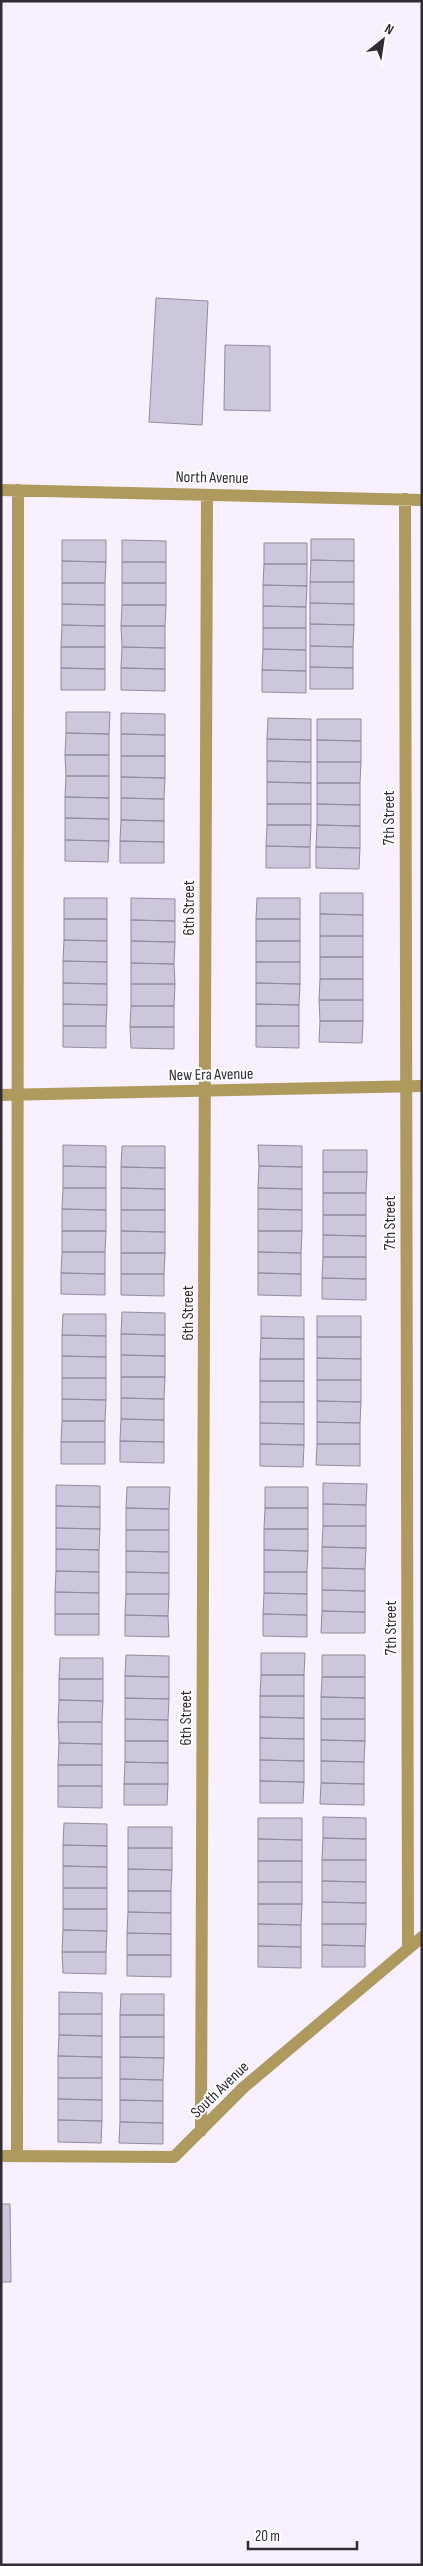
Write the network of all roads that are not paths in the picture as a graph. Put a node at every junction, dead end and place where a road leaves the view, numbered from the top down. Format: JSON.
{"nodes":[{"id":1,"x":1,"y":490,"type":"edge"},
{"id":2,"x":18,"y":490,"type":"junction"},
{"id":3,"x":207,"y":495,"type":"junction"},
{"id":4,"x":405,"y":499,"type":"junction"},
{"id":5,"x":422,"y":500,"type":"edge"},
{"id":6,"x":406,"y":1086,"type":"junction"},
{"id":7,"x":422,"y":1086,"type":"edge"},
{"id":8,"x":205,"y":1092,"type":"junction"},
{"id":9,"x":1,"y":1095,"type":"edge"},
{"id":10,"x":18,"y":1095,"type":"junction"},
{"id":11,"x":422,"y":1937,"type":"edge"},
{"id":12,"x":408,"y":1947,"type":"junction"},
{"id":13,"x":201,"y":2131,"type":"junction"},
{"id":14,"x":1,"y":2156,"type":"edge"},
{"id":15,"x":17,"y":2156,"type":"junction"}],
"edges":[{"from":1,"to":2,"type":"street","name":"North Avenue"},
{"from":2,"to":3,"type":"street","name":"North Avenue"},
{"from":2,"to":10,"type":"street"},
{"from":3,"to":4,"type":"street","name":"North Avenue"},
{"from":3,"to":8,"type":"street","name":"6th Street"},
{"from":4,"to":5,"type":"street","name":"North Avenue"},
{"from":4,"to":6,"type":"street","name":"7th Street"},
{"from":6,"to":7,"type":"street","name":"New Era Avenue"},
{"from":6,"to":8,"type":"street","name":"New Era Avenue"},
{"from":6,"to":12,"type":"street","name":"7th Street"},
{"from":8,"to":10,"type":"street","name":"New Era Avenue"},
{"from":8,"to":13,"type":"street","name":"6th Street"},
{"from":9,"to":10,"type":"street","name":"New Era Avenue"},
{"from":10,"to":15,"type":"street"},
{"from":11,"to":12,"type":"street","name":"South Avenue"},
{"from":12,"to":13,"type":"street","name":"South Avenue"},
{"from":13,"to":15,"type":"street","name":"South Avenue"},
{"from":14,"to":15,"type":"street","name":"South Avenue"}]}
